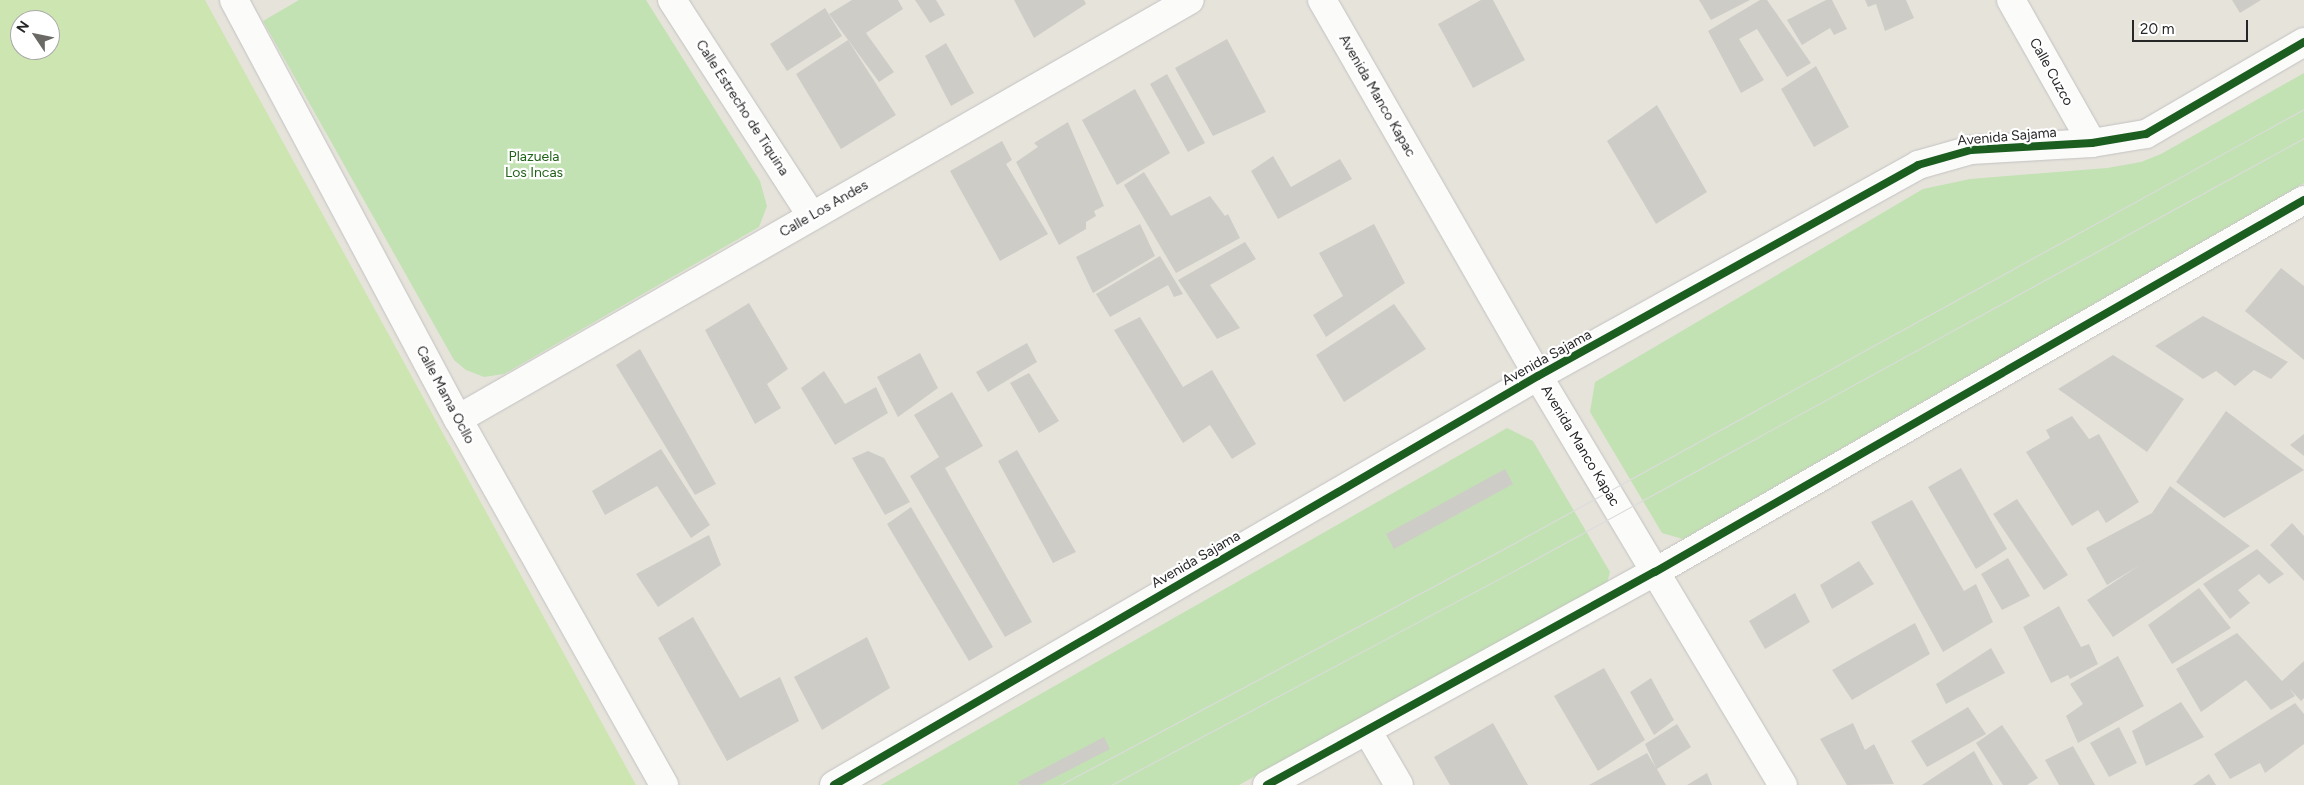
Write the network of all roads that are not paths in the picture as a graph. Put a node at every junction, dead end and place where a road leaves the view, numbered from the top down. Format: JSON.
{"nodes":[{"id":1,"x":234,"y":0,"type":"edge"},
{"id":2,"x":672,"y":0,"type":"edge"},
{"id":3,"x":1190,"y":0,"type":"edge"},
{"id":4,"x":1322,"y":0,"type":"edge"},
{"id":5,"x":2011,"y":0,"type":"edge"},
{"id":6,"x":2304,"y":42,"type":"edge"},
{"id":7,"x":2092,"y":144,"type":"junction"},
{"id":8,"x":2304,"y":200,"type":"edge"},
{"id":9,"x":812,"y":216,"type":"junction"},
{"id":10,"x":1538,"y":376,"type":"junction"},
{"id":11,"x":458,"y":420,"type":"junction"},
{"id":12,"x":1655,"y":572,"type":"junction"},
{"id":13,"x":1368,"y":732,"type":"junction"},
{"id":14,"x":664,"y":785,"type":"edge"},
{"id":15,"x":834,"y":785,"type":"edge"},
{"id":16,"x":1268,"y":785,"type":"edge"},
{"id":17,"x":1399,"y":785,"type":"edge"},
{"id":18,"x":1783,"y":785,"type":"edge"}],
"edges":[{"from":1,"to":11,"type":"street","name":"Calle Mama Ocllo"},
{"from":2,"to":9,"type":"street","name":"Calle Estrecho de Tiquina"},
{"from":3,"to":9,"type":"street","name":"Calle Los Andes"},
{"from":4,"to":10,"type":"street","name":"Avenida Manco Kapac"},
{"from":5,"to":7,"type":"street","name":"Calle Cuzco"},
{"from":6,"to":7,"type":"street","name":"Avenida Sajama"},
{"from":7,"to":10,"type":"street","name":"Avenida Sajama"},
{"from":8,"to":12,"type":"street"},
{"from":9,"to":11,"type":"street","name":"Calle Los Andes"},
{"from":10,"to":12,"type":"street","name":"Avenida Manco Kapac"},
{"from":10,"to":15,"type":"street","name":"Avenida Sajama"},
{"from":11,"to":14,"type":"street","name":"Calle Mama Ocllo"},
{"from":12,"to":13,"type":"street"},
{"from":12,"to":18,"type":"street","name":"Avenida Manco Kapac"},
{"from":13,"to":16,"type":"street"},
{"from":13,"to":17,"type":"street"}]}
